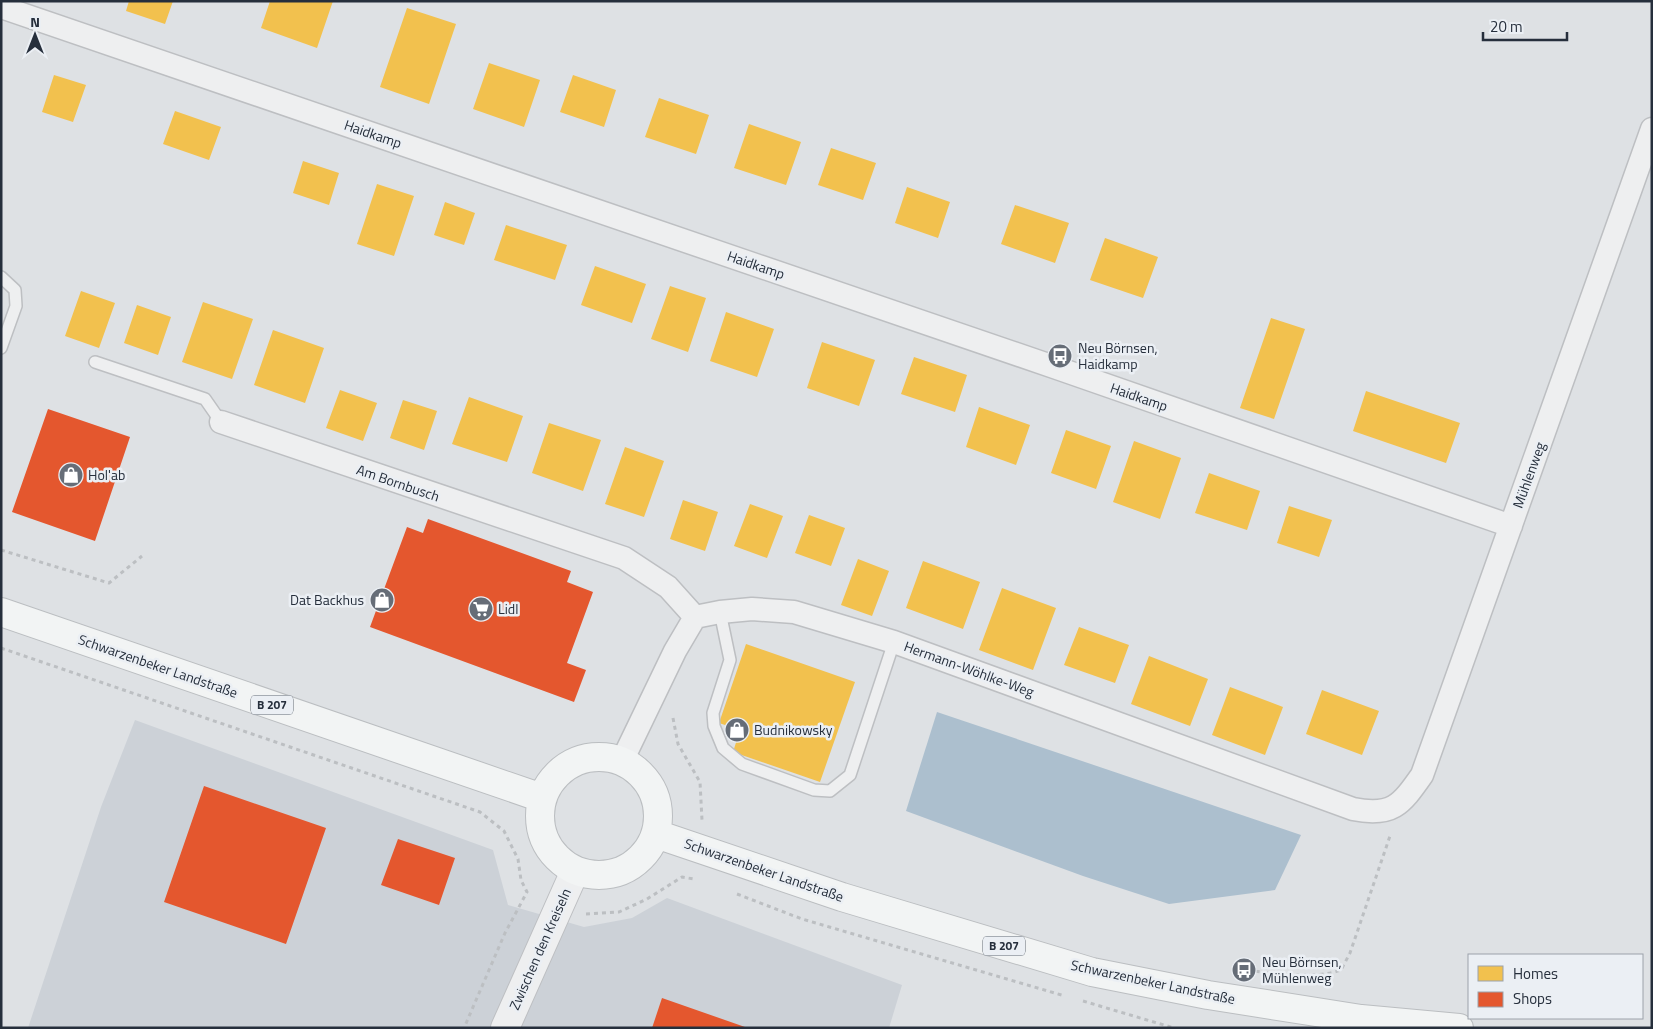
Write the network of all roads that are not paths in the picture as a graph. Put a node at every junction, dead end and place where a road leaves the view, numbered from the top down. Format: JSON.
{"nodes":[{"id":1,"x":1,"y":7,"type":"edge"},
{"id":2,"x":1652,"y":129,"type":"edge"},
{"id":3,"x":1,"y":277,"type":"edge"},
{"id":4,"x":1,"y":348,"type":"edge"},
{"id":5,"x":95,"y":362,"type":"dead end"},
{"id":6,"x":221,"y":422,"type":"joint"},
{"id":7,"x":1511,"y":526,"type":"junction"},
{"id":8,"x":1,"y":612,"type":"edge"},
{"id":9,"x":720,"y":612,"type":"junction"},
{"id":10,"x":696,"y":617,"type":"junction"},
{"id":11,"x":894,"y":642,"type":"junction"},
{"id":12,"x":622,"y":761,"type":"junction"},
{"id":13,"x":542,"y":798,"type":"junction"},
{"id":14,"x":1388,"y":810,"type":"joint"},
{"id":15,"x":656,"y":834,"type":"junction"},
{"id":16,"x":575,"y":871,"type":"junction"},
{"id":17,"x":505,"y":1028,"type":"edge"},
{"id":18,"x":1459,"y":1028,"type":"edge"}],
"edges":[{"from":1,"to":7,"type":"street","name":"Haidkamp"},
{"from":2,"to":7,"type":"street","name":"Mühlenweg"},
{"from":3,"to":4,"type":"lane"},
{"from":5,"to":6,"type":"lane","name":"Am Bornbusch"},
{"from":6,"to":10,"type":"street","name":"Am Bornbusch"},
{"from":7,"to":14,"type":"street","name":"Mühlenweg"},
{"from":8,"to":13,"type":"main road","name":"Schwarzenbeker Landstraße","number":"B 207"},
{"from":9,"to":10,"type":"street","name":"Hermann-Wöhlke-Weg"},
{"from":9,"to":11,"type":"street","name":"Hermann-Wöhlke-Weg"},
{"from":9,"to":11,"type":"lane"},
{"from":10,"to":12,"type":"street"},
{"from":11,"to":14,"type":"street","name":"Hermann-Wöhlke-Weg"},
{"from":12,"to":13,"type":"main road"},
{"from":12,"to":15,"type":"main road"},
{"from":13,"to":16,"type":"main road"},
{"from":15,"to":16,"type":"main road"},
{"from":15,"to":18,"type":"main road","name":"Schwarzenbeker Landstraße","number":"B 207"},
{"from":16,"to":17,"type":"street","name":"Zwischen den Kreiseln"}]}
